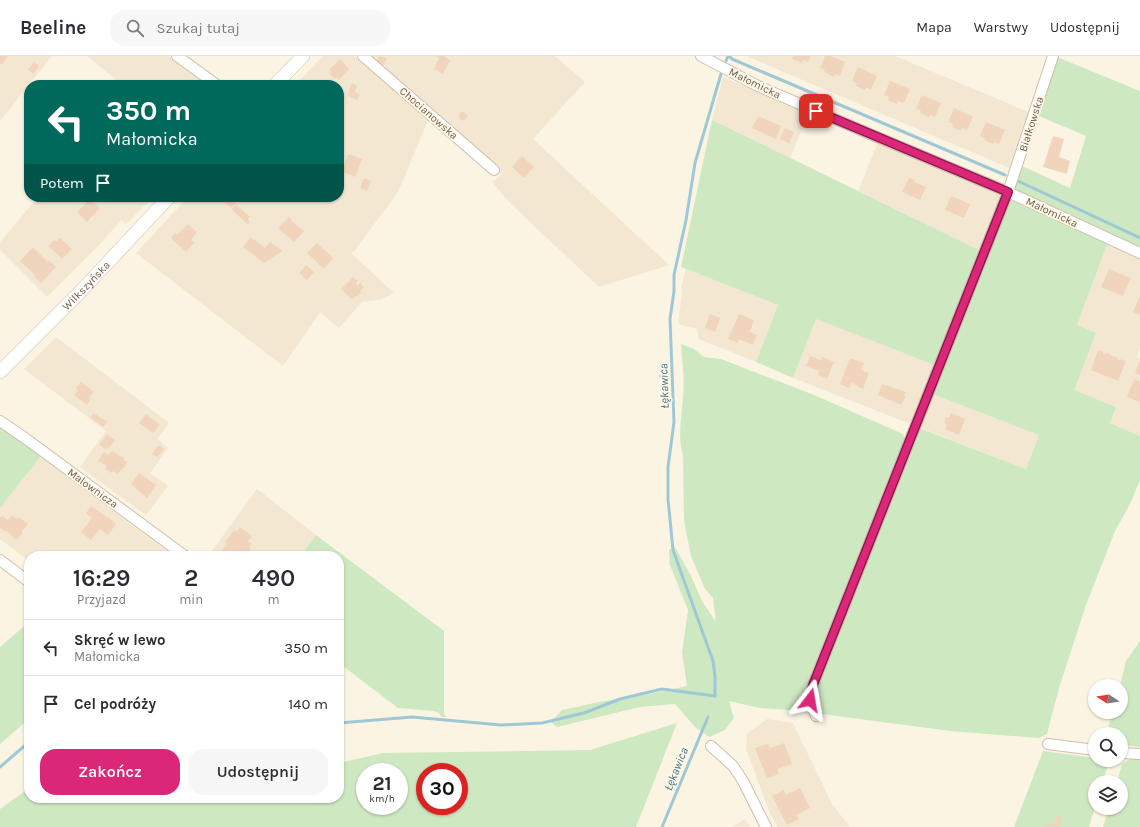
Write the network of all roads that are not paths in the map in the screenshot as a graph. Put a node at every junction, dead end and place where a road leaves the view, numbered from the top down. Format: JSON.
{"nodes":[{"id":1,"x":177,"y":56,"type":"edge"},
{"id":2,"x":303,"y":56,"type":"edge"},
{"id":3,"x":363,"y":56,"type":"edge"},
{"id":4,"x":701,"y":56,"type":"edge"},
{"id":5,"x":1053,"y":56,"type":"edge"},
{"id":6,"x":210,"y":80,"type":"edge"},
{"id":7,"x":280,"y":80,"type":"edge"},
{"id":8,"x":494,"y":170,"type":"dead end"},
{"id":9,"x":1008,"y":192,"type":"junction"},
{"id":10,"x":164,"y":202,"type":"edge"},
{"id":11,"x":1140,"y":253,"type":"edge"},
{"id":12,"x":0,"y":372,"type":"edge"},
{"id":13,"x":0,"y":421,"type":"edge"},
{"id":14,"x":178,"y":551,"type":"edge"},
{"id":15,"x":0,"y":560,"type":"edge"},
{"id":16,"x":24,"y":578,"type":"edge"},
{"id":17,"x":816,"y":716,"type":"dead end"},
{"id":18,"x":1048,"y":744,"type":"dead end"},
{"id":19,"x":712,"y":746,"type":"dead end"},
{"id":20,"x":1088,"y":749,"type":"edge"},
{"id":21,"x":1128,"y":753,"type":"edge"},
{"id":22,"x":1140,"y":754,"type":"edge"},
{"id":23,"x":766,"y":827,"type":"edge"}],
"edges":[{"from":1,"to":6,"type":"street"},
{"from":2,"to":7,"type":"street"},
{"from":3,"to":8,"type":"street","name":"Chocianowska"},
{"from":4,"to":9,"type":"street","name":"Małomicka"},
{"from":5,"to":9,"type":"street","name":"Białkowska"},
{"from":9,"to":11,"type":"street","name":"Małomicka"},
{"from":9,"to":17,"type":"street","name":"Białkowska"},
{"from":10,"to":12,"type":"street","name":"Wilkszyńska"},
{"from":13,"to":14,"type":"street","name":"Malownicza"},
{"from":15,"to":16,"type":"street"},
{"from":18,"to":20,"type":"street"},
{"from":19,"to":23,"type":"street"},
{"from":21,"to":22,"type":"street"}]}
